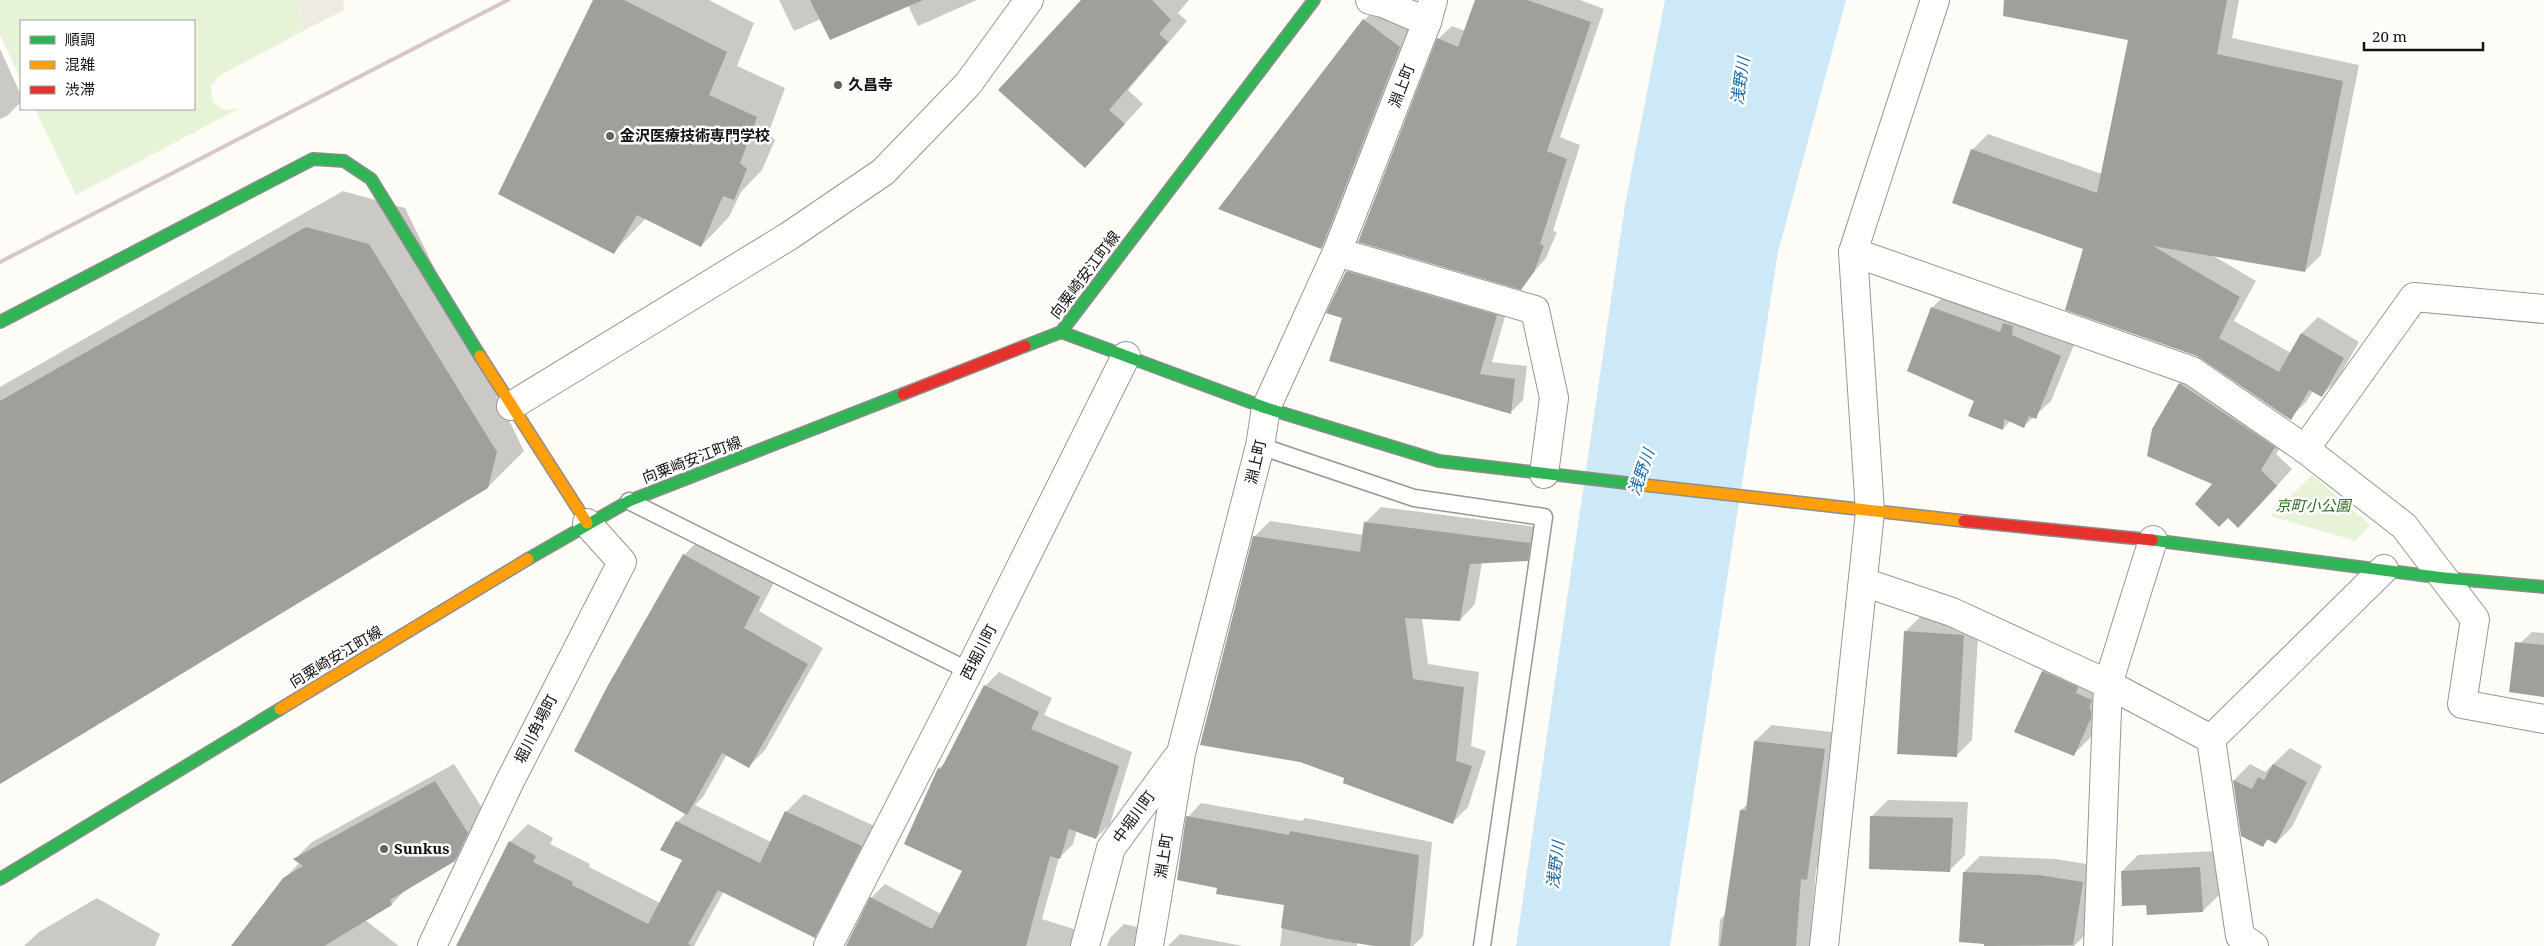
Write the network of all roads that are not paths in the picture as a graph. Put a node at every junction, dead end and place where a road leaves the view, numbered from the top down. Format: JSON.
{"nodes":[{"id":1,"x":1029,"y":0,"type":"edge"},
{"id":2,"x":1314,"y":0,"type":"edge"},
{"id":3,"x":1370,"y":0,"type":"edge"},
{"id":4,"x":1935,"y":0,"type":"edge"},
{"id":5,"x":1430,"y":11,"type":"edge"},
{"id":6,"x":1338,"y":252,"type":"junction"},
{"id":7,"x":1853,"y":252,"type":"junction"},
{"id":8,"x":2544,"y":309,"type":"edge"},
{"id":9,"x":0,"y":322,"type":"edge"},
{"id":10,"x":1061,"y":332,"type":"junction"},
{"id":11,"x":1126,"y":356,"type":"junction"},
{"id":12,"x":511,"y":406,"type":"junction"},
{"id":13,"x":1266,"y":408,"type":"junction"},
{"id":14,"x":1260,"y":446,"type":"junction"},
{"id":15,"x":2305,"y":449,"type":"junction"},
{"id":16,"x":1544,"y":474,"type":"junction"},
{"id":17,"x":629,"y":501,"type":"junction"},
{"id":18,"x":1870,"y":512,"type":"junction"},
{"id":19,"x":586,"y":523,"type":"junction"},
{"id":20,"x":2153,"y":540,"type":"junction"},
{"id":21,"x":2384,"y":569,"type":"junction"},
{"id":22,"x":2444,"y":578,"type":"junction"},
{"id":23,"x":1863,"y":582,"type":"junction"},
{"id":24,"x":2544,"y":587,"type":"edge"},
{"id":25,"x":969,"y":671,"type":"junction"},
{"id":26,"x":2108,"y":684,"type":"junction"},
{"id":27,"x":2544,"y":719,"type":"edge"},
{"id":28,"x":2211,"y":739,"type":"junction"},
{"id":29,"x":1180,"y":753,"type":"junction"},
{"id":30,"x":0,"y":879,"type":"edge"},
{"id":31,"x":432,"y":946,"type":"edge"},
{"id":32,"x":828,"y":946,"type":"edge"},
{"id":33,"x":1085,"y":946,"type":"edge"},
{"id":34,"x":1149,"y":946,"type":"edge"},
{"id":35,"x":1482,"y":946,"type":"edge"},
{"id":36,"x":1824,"y":946,"type":"edge"},
{"id":37,"x":2098,"y":946,"type":"edge"},
{"id":38,"x":2254,"y":946,"type":"edge"}],
"edges":[{"from":1,"to":12,"type":"street"},
{"from":2,"to":10,"type":"street","name":"向粟崎安江町線"},
{"from":3,"to":5,"type":"street"},
{"from":4,"to":7,"type":"street"},
{"from":5,"to":6,"type":"street","name":"淵上町"},
{"from":6,"to":13,"type":"street","name":"淵上町"},
{"from":6,"to":16,"type":"street"},
{"from":7,"to":15,"type":"street"},
{"from":7,"to":18,"type":"street"},
{"from":8,"to":15,"type":"street"},
{"from":9,"to":12,"type":"street"},
{"from":10,"to":11,"type":"street"},
{"from":10,"to":17,"type":"street","name":"向粟崎安江町線"},
{"from":11,"to":13,"type":"street"},
{"from":11,"to":25,"type":"street","name":"西堀川町"},
{"from":12,"to":19,"type":"street"},
{"from":13,"to":14,"type":"street","name":"淵上町"},
{"from":13,"to":16,"type":"street"},
{"from":14,"to":29,"type":"street","name":"淵上町"},
{"from":14,"to":35,"type":"lane"},
{"from":15,"to":22,"type":"street"},
{"from":16,"to":18,"type":"street"},
{"from":17,"to":19,"type":"street","name":"向粟崎安江町線"},
{"from":17,"to":25,"type":"lane"},
{"from":18,"to":20,"type":"street"},
{"from":18,"to":23,"type":"street"},
{"from":19,"to":30,"type":"street","name":"向粟崎安江町線"},
{"from":19,"to":31,"type":"street","name":"堀川角場町"},
{"from":20,"to":21,"type":"street"},
{"from":20,"to":26,"type":"street"},
{"from":21,"to":22,"type":"street"},
{"from":21,"to":28,"type":"street"},
{"from":22,"to":24,"type":"street"},
{"from":22,"to":27,"type":"street"},
{"from":23,"to":26,"type":"street"},
{"from":23,"to":36,"type":"street"},
{"from":25,"to":32,"type":"street","name":"西堀川町"},
{"from":26,"to":28,"type":"street"},
{"from":26,"to":37,"type":"street"},
{"from":28,"to":38,"type":"street"},
{"from":29,"to":33,"type":"street","name":"中堀川町"},
{"from":29,"to":34,"type":"street","name":"淵上町"}]}
